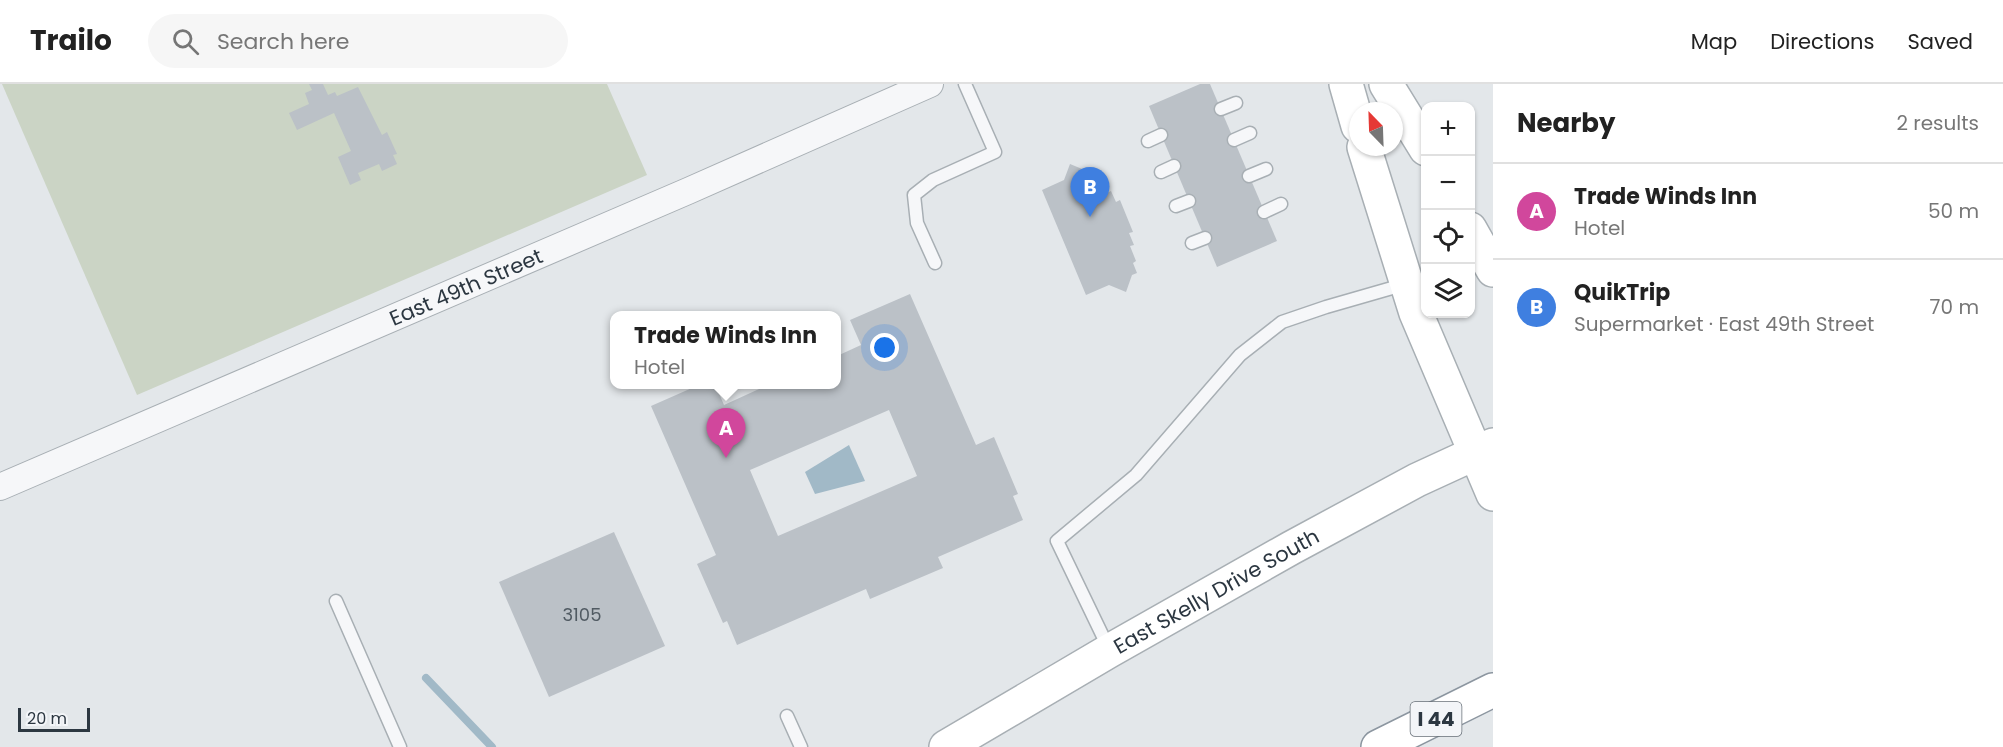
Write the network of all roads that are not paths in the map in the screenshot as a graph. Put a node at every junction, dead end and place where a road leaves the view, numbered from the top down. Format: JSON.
{"nodes":[{"id":1,"x":930,"y":84,"type":"edge"},
{"id":2,"x":965,"y":84,"type":"edge"},
{"id":3,"x":1346,"y":84,"type":"edge"},
{"id":4,"x":1386,"y":84,"type":"edge"},
{"id":5,"x":1351,"y":102,"type":"edge"},
{"id":6,"x":1236,"y":103,"type":"dead end"},
{"id":7,"x":1221,"y":109,"type":"dead end"},
{"id":8,"x":1250,"y":133,"type":"dead end"},
{"id":9,"x":1161,"y":135,"type":"dead end"},
{"id":10,"x":1234,"y":140,"type":"dead end"},
{"id":11,"x":1148,"y":141,"type":"dead end"},
{"id":12,"x":1421,"y":142,"type":"edge"},
{"id":13,"x":1367,"y":156,"type":"edge"},
{"id":14,"x":1174,"y":166,"type":"dead end"},
{"id":15,"x":1266,"y":169,"type":"dead end"},
{"id":16,"x":1161,"y":172,"type":"dead end"},
{"id":17,"x":1249,"y":176,"type":"dead end"},
{"id":18,"x":1189,"y":201,"type":"dead end"},
{"id":19,"x":1281,"y":204,"type":"dead end"},
{"id":20,"x":1176,"y":206,"type":"dead end"},
{"id":21,"x":1264,"y":212,"type":"dead end"},
{"id":22,"x":1205,"y":238,"type":"dead end"},
{"id":23,"x":1475,"y":238,"type":"edge"},
{"id":24,"x":1192,"y":243,"type":"dead end"},
{"id":25,"x":935,"y":263,"type":"dead end"},
{"id":26,"x":1493,"y":270,"type":"edge"},
{"id":27,"x":1406,"y":284,"type":"junction"},
{"id":28,"x":1484,"y":449,"type":"edge"},
{"id":29,"x":0,"y":487,"type":"edge"},
{"id":30,"x":1493,"y":494,"type":"edge"},
{"id":31,"x":336,"y":601,"type":"dead end"},
{"id":32,"x":1109,"y":651,"type":"junction"},
{"id":33,"x":1493,"y":690,"type":"edge"},
{"id":34,"x":787,"y":716,"type":"dead end"},
{"id":35,"x":400,"y":747,"type":"edge"},
{"id":36,"x":801,"y":747,"type":"edge"},
{"id":37,"x":946,"y":747,"type":"edge"},
{"id":38,"x":1378,"y":747,"type":"edge"}],
"edges":[{"from":1,"to":29,"type":"street","name":"East 49th Street"},
{"from":2,"to":25,"type":"lane"},
{"from":3,"to":5,"type":"main road"},
{"from":4,"to":12,"type":"main road"},
{"from":6,"to":7,"type":"lane"},
{"from":8,"to":10,"type":"lane"},
{"from":9,"to":11,"type":"lane"},
{"from":13,"to":27,"type":"main road"},
{"from":14,"to":16,"type":"lane"},
{"from":15,"to":17,"type":"lane"},
{"from":18,"to":20,"type":"lane"},
{"from":19,"to":21,"type":"lane"},
{"from":22,"to":24,"type":"lane"},
{"from":23,"to":26,"type":"main road"},
{"from":27,"to":28,"type":"main road"},
{"from":27,"to":32,"type":"lane"},
{"from":28,"to":30,"type":"main road"},
{"from":28,"to":32,"type":"main road","name":"East Skelly Drive South"},
{"from":31,"to":35,"type":"lane"},
{"from":32,"to":37,"type":"main road","name":"East Skelly Drive South"},
{"from":33,"to":38,"type":"main road","number":"I 44"},
{"from":34,"to":36,"type":"lane"}]}
